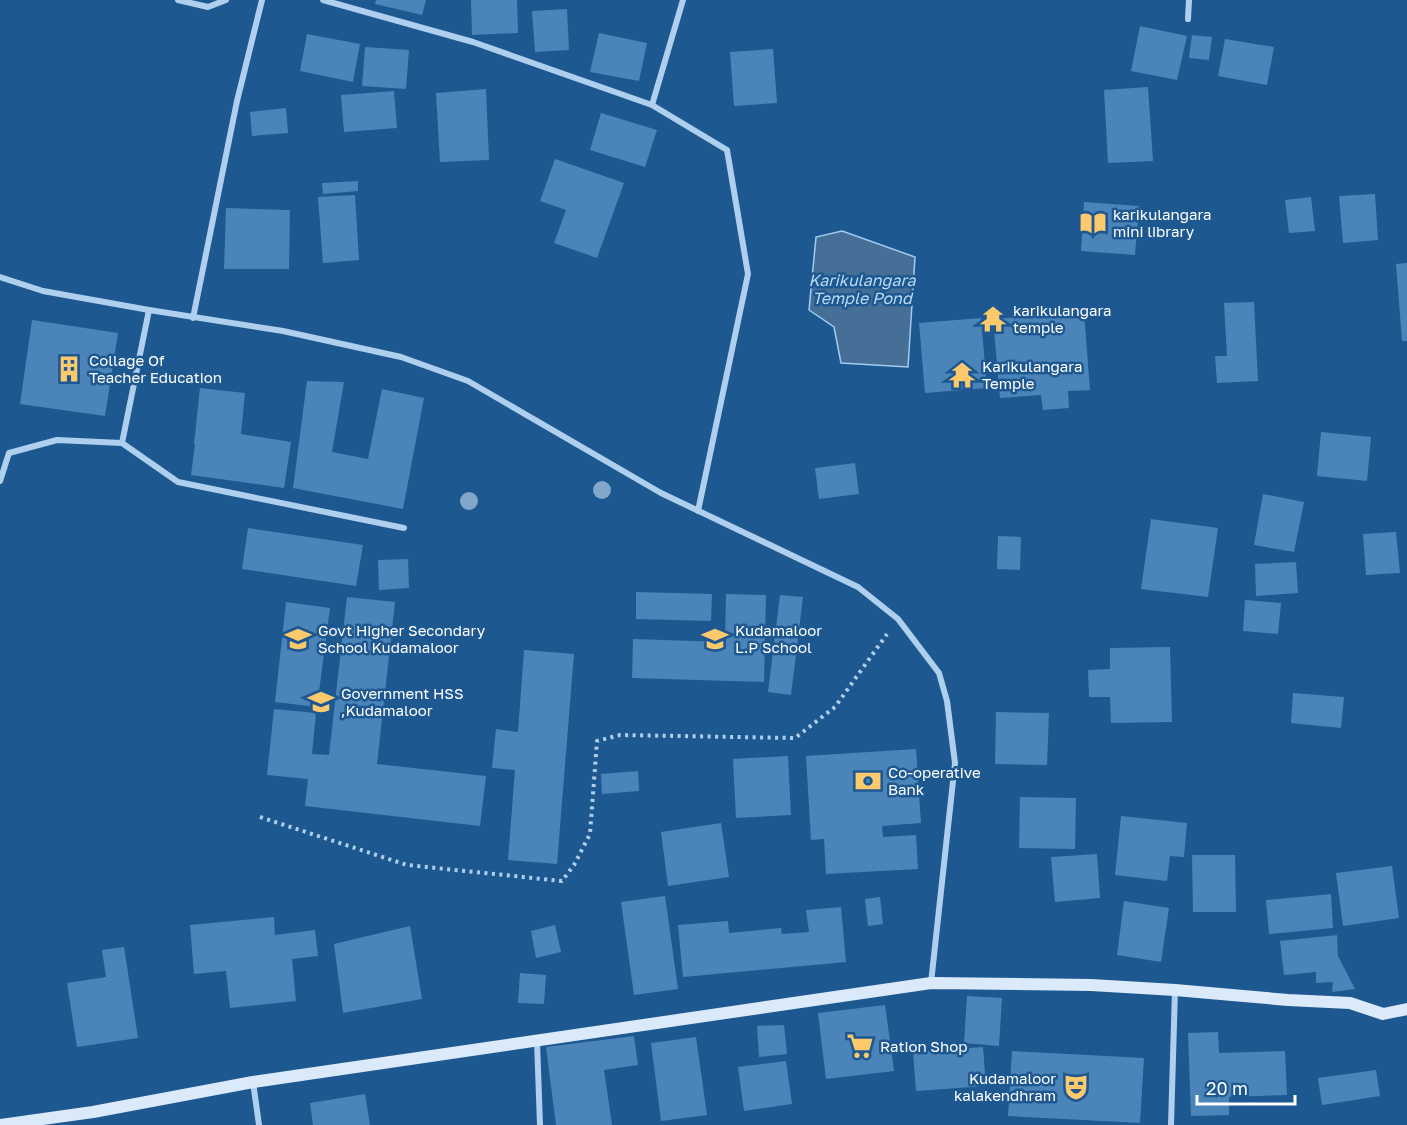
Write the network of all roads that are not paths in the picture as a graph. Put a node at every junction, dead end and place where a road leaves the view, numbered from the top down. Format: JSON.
{"nodes":[{"id":1,"x":178,"y":0,"type":"edge"},
{"id":2,"x":226,"y":0,"type":"edge"},
{"id":3,"x":262,"y":0,"type":"edge"},
{"id":4,"x":323,"y":0,"type":"edge"},
{"id":5,"x":683,"y":0,"type":"edge"},
{"id":6,"x":1190,"y":0,"type":"edge"},
{"id":7,"x":1188,"y":19,"type":"dead end"},
{"id":8,"x":652,"y":105,"type":"junction"},
{"id":9,"x":0,"y":277,"type":"edge"},
{"id":10,"x":149,"y":310,"type":"junction"},
{"id":11,"x":193,"y":318,"type":"junction"},
{"id":12,"x":122,"y":443,"type":"junction"},
{"id":13,"x":0,"y":481,"type":"edge"},
{"id":14,"x":698,"y":511,"type":"junction"},
{"id":15,"x":404,"y":528,"type":"dead end"},
{"id":16,"x":931,"y":983,"type":"junction"},
{"id":17,"x":1175,"y":990,"type":"junction"},
{"id":18,"x":1407,"y":1009,"type":"edge"},
{"id":19,"x":537,"y":1040,"type":"junction"},
{"id":20,"x":253,"y":1082,"type":"junction"},
{"id":21,"x":0,"y":1125,"type":"edge"},
{"id":22,"x":259,"y":1125,"type":"edge"},
{"id":23,"x":540,"y":1125,"type":"edge"},
{"id":24,"x":1171,"y":1125,"type":"edge"}],
"edges":[{"from":1,"to":2,"type":"street"},
{"from":3,"to":11,"type":"street"},
{"from":4,"to":8,"type":"street"},
{"from":5,"to":8,"type":"street"},
{"from":6,"to":7,"type":"street"},
{"from":8,"to":14,"type":"street"},
{"from":9,"to":10,"type":"street"},
{"from":10,"to":11,"type":"street"},
{"from":10,"to":12,"type":"street"},
{"from":11,"to":14,"type":"street"},
{"from":12,"to":13,"type":"street"},
{"from":12,"to":15,"type":"street"},
{"from":14,"to":16,"type":"street"},
{"from":16,"to":17,"type":"main road"},
{"from":16,"to":19,"type":"main road"},
{"from":17,"to":18,"type":"main road"},
{"from":17,"to":24,"type":"street"},
{"from":19,"to":20,"type":"main road"},
{"from":19,"to":23,"type":"street"},
{"from":20,"to":21,"type":"main road"},
{"from":20,"to":22,"type":"street"}]}
